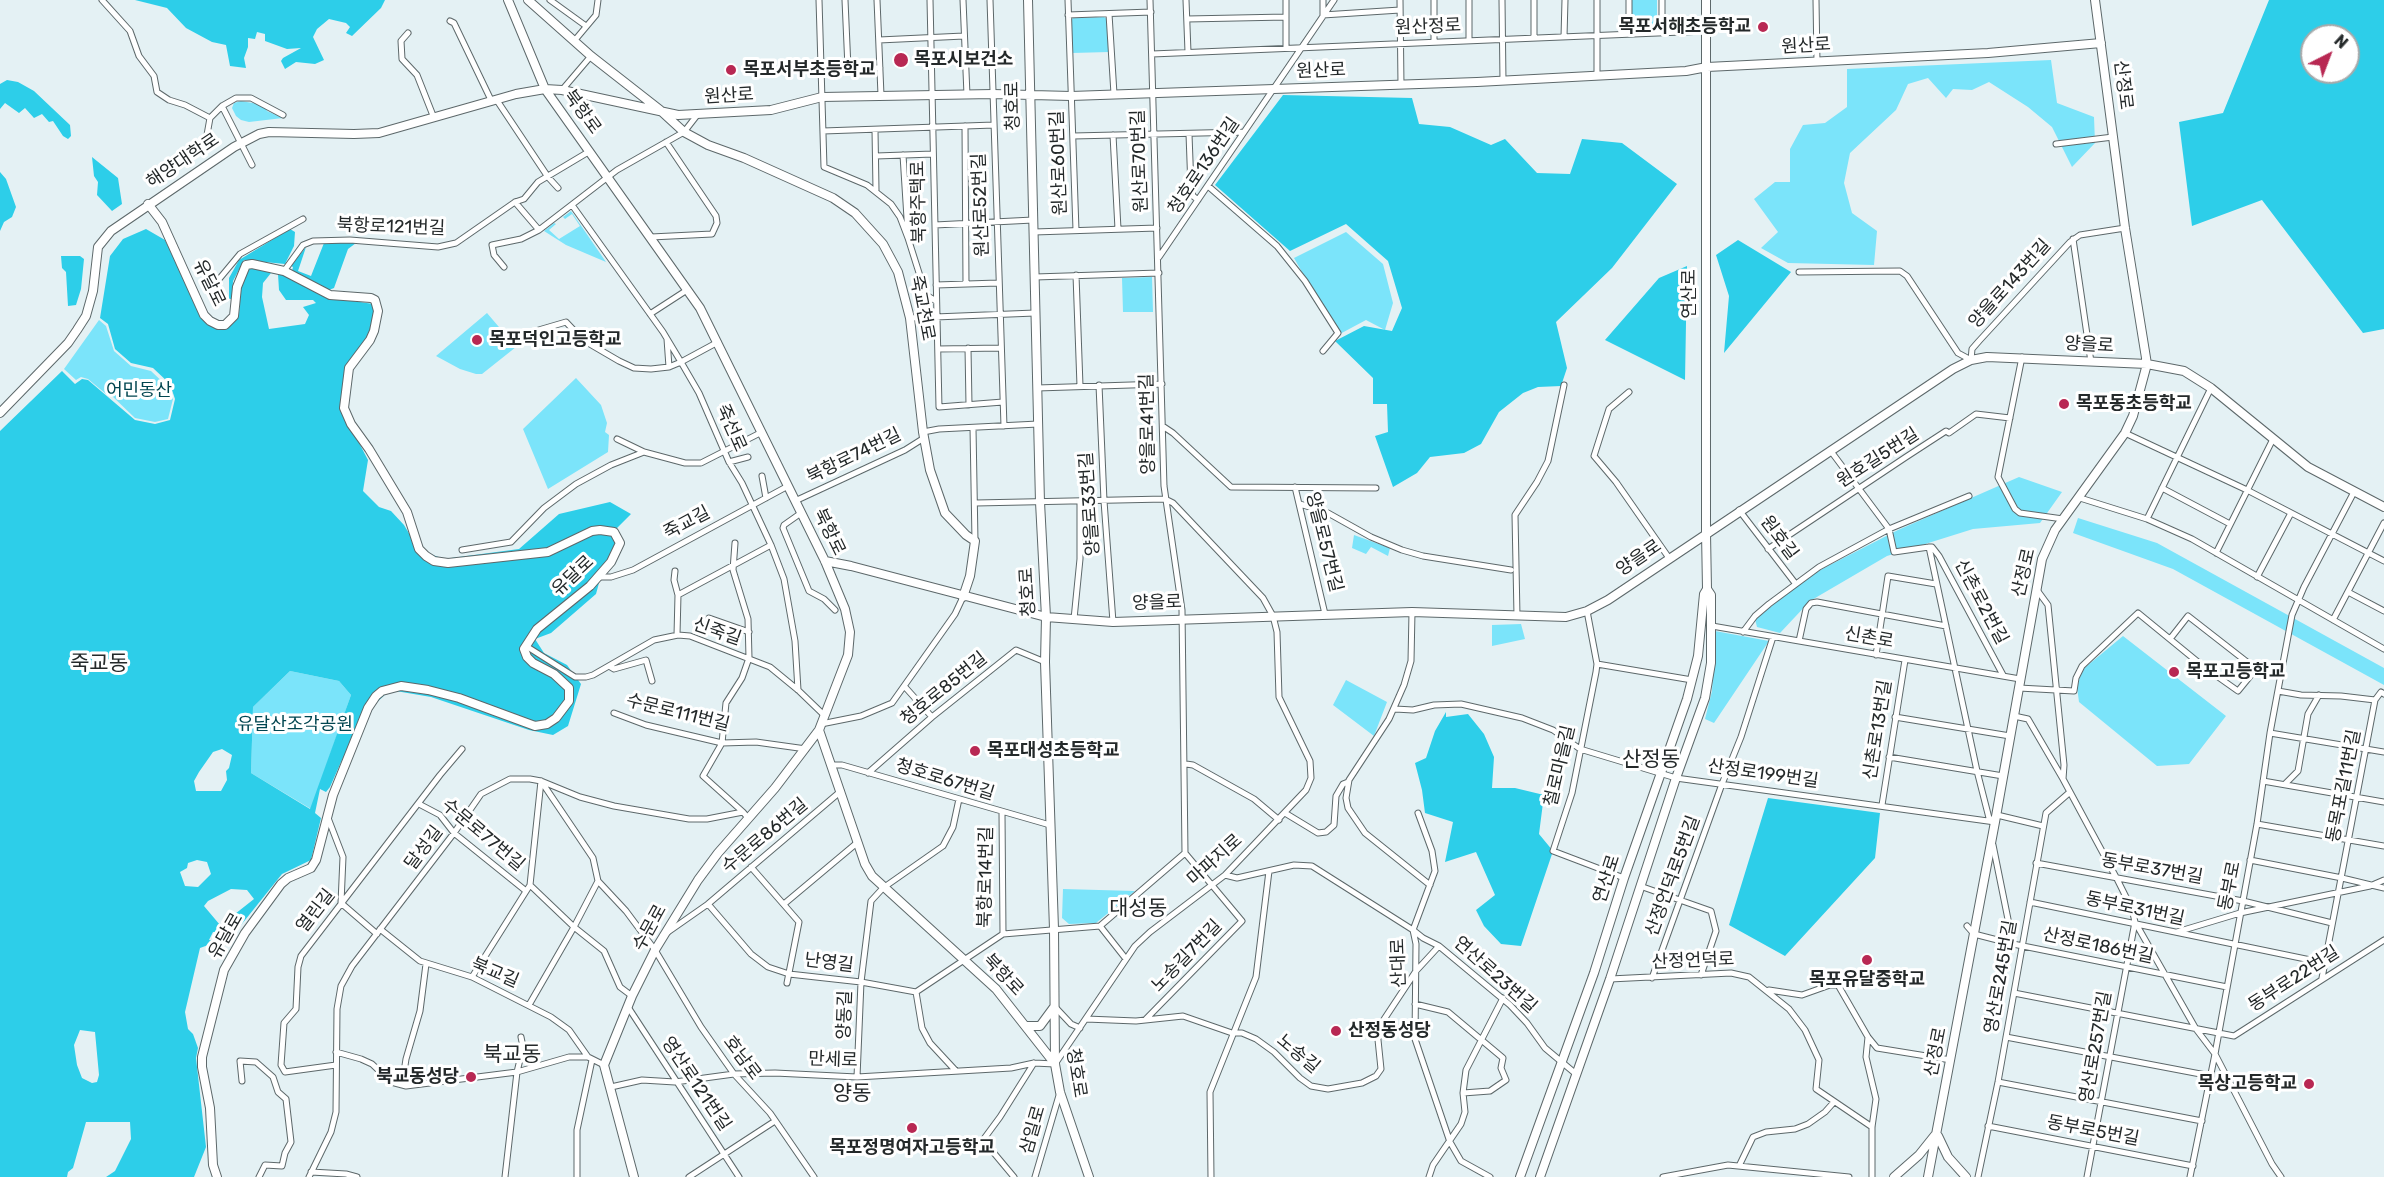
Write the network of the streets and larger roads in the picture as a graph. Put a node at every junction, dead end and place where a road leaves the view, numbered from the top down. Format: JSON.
{"nodes":[{"id":1,"x":102,"y":0,"type":"edge"},
{"id":2,"x":508,"y":0,"type":"edge"},
{"id":3,"x":528,"y":0,"type":"edge"},
{"id":4,"x":550,"y":0,"type":"edge"},
{"id":5,"x":598,"y":0,"type":"edge"},
{"id":6,"x":819,"y":0,"type":"edge"},
{"id":7,"x":845,"y":0,"type":"edge"},
{"id":8,"x":877,"y":0,"type":"edge"},
{"id":9,"x":930,"y":0,"type":"edge"},
{"id":10,"x":963,"y":0,"type":"edge"},
{"id":11,"x":990,"y":0,"type":"edge"},
{"id":12,"x":1028,"y":0,"type":"edge"},
{"id":13,"x":1068,"y":0,"type":"edge"},
{"id":14,"x":1150,"y":0,"type":"edge"},
{"id":15,"x":1186,"y":0,"type":"edge"},
{"id":16,"x":1286,"y":0,"type":"edge"},
{"id":17,"x":1323,"y":0,"type":"edge"},
{"id":18,"x":1334,"y":0,"type":"edge"},
{"id":19,"x":1400,"y":0,"type":"edge"},
{"id":20,"x":1434,"y":0,"type":"edge"},
{"id":21,"x":1469,"y":0,"type":"edge"},
{"id":22,"x":1502,"y":0,"type":"edge"},
{"id":23,"x":1534,"y":0,"type":"edge"},
{"id":24,"x":1565,"y":0,"type":"edge"},
{"id":25,"x":1597,"y":0,"type":"edge"},
{"id":26,"x":1629,"y":0,"type":"edge"},
{"id":27,"x":1662,"y":0,"type":"edge"},
{"id":28,"x":1706,"y":0,"type":"edge"},
{"id":29,"x":1816,"y":0,"type":"edge"},
{"id":30,"x":2095,"y":0,"type":"edge"},
{"id":31,"x":1400,"y":10,"type":"junction"},
{"id":32,"x":1151,"y":12,"type":"junction"},
{"id":33,"x":1109,"y":14,"type":"junction"},
{"id":34,"x":1068,"y":15,"type":"junction"},
{"id":35,"x":1323,"y":15,"type":"junction"},
{"id":36,"x":1286,"y":17,"type":"junction"},
{"id":37,"x":1187,"y":19,"type":"junction"},
{"id":38,"x":450,"y":21,"type":"dead end"},
{"id":39,"x":586,"y":26,"type":"junction"},
{"id":40,"x":1706,"y":31,"type":"junction"},
{"id":41,"x":408,"y":33,"type":"dead end"},
{"id":42,"x":1662,"y":33,"type":"junction"},
{"id":43,"x":1629,"y":34,"type":"junction"},
{"id":44,"x":1597,"y":35,"type":"junction"},
{"id":45,"x":964,"y":36,"type":"junction"},
{"id":46,"x":1564,"y":37,"type":"junction"},
{"id":47,"x":931,"y":38,"type":"junction"},
{"id":48,"x":1534,"y":38,"type":"junction"},
{"id":49,"x":1502,"y":39,"type":"junction"},
{"id":50,"x":575,"y":40,"type":"junction"},
{"id":51,"x":879,"y":40,"type":"junction"},
{"id":52,"x":1469,"y":41,"type":"junction"},
{"id":53,"x":1434,"y":42,"type":"junction"},
{"id":54,"x":2101,"y":43,"type":"junction"},
{"id":55,"x":1400,"y":44,"type":"junction"},
{"id":56,"x":1286,"y":48,"type":"junction"},
{"id":57,"x":1302,"y":48,"type":"junction"},
{"id":58,"x":1188,"y":52,"type":"junction"},
{"id":59,"x":1152,"y":54,"type":"junction"},
{"id":60,"x":591,"y":56,"type":"junction"},
{"id":61,"x":1296,"y":57,"type":"junction"},
{"id":62,"x":1816,"y":62,"type":"junction"},
{"id":63,"x":1707,"y":67,"type":"junction"},
{"id":64,"x":822,"y":68,"type":"junction"},
{"id":65,"x":848,"y":68,"type":"junction"},
{"id":66,"x":880,"y":68,"type":"junction"},
{"id":67,"x":1597,"y":76,"type":"junction"},
{"id":68,"x":1503,"y":81,"type":"junction"},
{"id":69,"x":1401,"y":85,"type":"junction"},
{"id":70,"x":546,"y":89,"type":"junction"},
{"id":71,"x":562,"y":90,"type":"junction"},
{"id":72,"x":1275,"y":90,"type":"junction"},
{"id":73,"x":1154,"y":93,"type":"junction"},
{"id":74,"x":993,"y":94,"type":"junction"},
{"id":75,"x":1113,"y":94,"type":"junction"},
{"id":76,"x":881,"y":95,"type":"junction"},
{"id":77,"x":967,"y":95,"type":"junction"},
{"id":78,"x":1029,"y":95,"type":"junction"},
{"id":79,"x":932,"y":96,"type":"junction"},
{"id":80,"x":1071,"y":96,"type":"junction"},
{"id":81,"x":822,"y":97,"type":"junction"},
{"id":82,"x":493,"y":100,"type":"junction"},
{"id":83,"x":222,"y":106,"type":"junction"},
{"id":84,"x":660,"y":110,"type":"junction"},
{"id":85,"x":698,"y":114,"type":"junction"},
{"id":86,"x":283,"y":116,"type":"dead end"},
{"id":87,"x":210,"y":118,"type":"junction"},
{"id":88,"x":434,"y":118,"type":"junction"},
{"id":89,"x":994,"y":125,"type":"junction"},
{"id":90,"x":965,"y":126,"type":"junction"},
{"id":91,"x":933,"y":127,"type":"junction"},
{"id":92,"x":875,"y":130,"type":"junction"},
{"id":93,"x":823,"y":131,"type":"junction"},
{"id":94,"x":684,"y":132,"type":"junction"},
{"id":95,"x":1244,"y":132,"type":"junction"},
{"id":96,"x":1155,"y":134,"type":"junction"},
{"id":97,"x":1189,"y":134,"type":"junction"},
{"id":98,"x":1113,"y":135,"type":"junction"},
{"id":99,"x":1073,"y":136,"type":"junction"},
{"id":100,"x":2113,"y":138,"type":"junction"},
{"id":101,"x":666,"y":142,"type":"junction"},
{"id":102,"x":240,"y":144,"type":"junction"},
{"id":103,"x":2056,"y":144,"type":"dead end"},
{"id":104,"x":205,"y":146,"type":"dead end"},
{"id":105,"x":590,"y":151,"type":"junction"},
{"id":106,"x":933,"y":154,"type":"junction"},
{"id":107,"x":903,"y":155,"type":"junction"},
{"id":108,"x":876,"y":156,"type":"junction"},
{"id":109,"x":252,"y":165,"type":"dead end"},
{"id":110,"x":548,"y":177,"type":"junction"},
{"id":111,"x":608,"y":177,"type":"junction"},
{"id":112,"x":1208,"y":186,"type":"junction"},
{"id":113,"x":558,"y":188,"type":"dead end"},
{"id":114,"x":876,"y":190,"type":"junction"},
{"id":115,"x":1198,"y":200,"type":"junction"},
{"id":116,"x":515,"y":202,"type":"junction"},
{"id":117,"x":148,"y":204,"type":"junction"},
{"id":118,"x":572,"y":206,"type":"junction"},
{"id":119,"x":303,"y":219,"type":"dead end"},
{"id":120,"x":1032,"y":219,"type":"junction"},
{"id":121,"x":997,"y":222,"type":"junction"},
{"id":122,"x":966,"y":223,"type":"junction"},
{"id":123,"x":935,"y":225,"type":"junction"},
{"id":124,"x":1157,"y":228,"type":"junction"},
{"id":125,"x":2125,"y":228,"type":"junction"},
{"id":126,"x":1118,"y":229,"type":"junction"},
{"id":127,"x":538,"y":230,"type":"junction"},
{"id":128,"x":1076,"y":230,"type":"junction"},
{"id":129,"x":1034,"y":232,"type":"junction"},
{"id":130,"x":651,"y":237,"type":"junction"},
{"id":131,"x":908,"y":238,"type":"junction"},
{"id":132,"x":2073,"y":239,"type":"junction"},
{"id":133,"x":1158,"y":259,"type":"junction"},
{"id":134,"x":504,"y":267,"type":"dead end"},
{"id":135,"x":284,"y":271,"type":"junction"},
{"id":136,"x":1799,"y":272,"type":"dead end"},
{"id":137,"x":1159,"y":273,"type":"junction"},
{"id":138,"x":1076,"y":275,"type":"junction"},
{"id":139,"x":1035,"y":277,"type":"junction"},
{"id":140,"x":998,"y":283,"type":"junction"},
{"id":141,"x":215,"y":284,"type":"dead end"},
{"id":142,"x":966,"y":284,"type":"junction"},
{"id":143,"x":936,"y":285,"type":"junction"},
{"id":144,"x":689,"y":289,"type":"junction"},
{"id":145,"x":936,"y":301,"type":"junction"},
{"id":146,"x":1035,"y":313,"type":"junction"},
{"id":147,"x":650,"y":314,"type":"junction"},
{"id":148,"x":999,"y":314,"type":"junction"},
{"id":149,"x":937,"y":316,"type":"junction"},
{"id":150,"x":909,"y":318,"type":"junction"},
{"id":151,"x":525,"y":334,"type":"dead end"},
{"id":152,"x":667,"y":338,"type":"junction"},
{"id":153,"x":718,"y":342,"type":"junction"},
{"id":154,"x":968,"y":348,"type":"junction"},
{"id":155,"x":1000,"y":348,"type":"junction"},
{"id":156,"x":938,"y":349,"type":"junction"},
{"id":157,"x":1323,"y":351,"type":"dead end"},
{"id":158,"x":2022,"y":357,"type":"junction"},
{"id":159,"x":1971,"y":360,"type":"junction"},
{"id":160,"x":681,"y":362,"type":"junction"},
{"id":161,"x":2091,"y":362,"type":"junction"},
{"id":162,"x":2147,"y":364,"type":"junction"},
{"id":163,"x":669,"y":367,"type":"junction"},
{"id":164,"x":1162,"y":384,"type":"junction"},
{"id":165,"x":1099,"y":385,"type":"junction"},
{"id":166,"x":1564,"y":385,"type":"dead end"},
{"id":167,"x":1080,"y":386,"type":"junction"},
{"id":168,"x":1037,"y":388,"type":"junction"},
{"id":169,"x":2211,"y":388,"type":"junction"},
{"id":170,"x":1629,"y":392,"type":"dead end"},
{"id":171,"x":1003,"y":402,"type":"junction"},
{"id":172,"x":969,"y":405,"type":"junction"},
{"id":173,"x":0,"y":413,"type":"edge"},
{"id":174,"x":2010,"y":418,"type":"junction"},
{"id":175,"x":1038,"y":424,"type":"junction"},
{"id":176,"x":1004,"y":426,"type":"junction"},
{"id":177,"x":973,"y":428,"type":"junction"},
{"id":178,"x":1164,"y":428,"type":"junction"},
{"id":179,"x":762,"y":432,"type":"junction"},
{"id":180,"x":2126,"y":433,"type":"junction"},
{"id":181,"x":924,"y":435,"type":"junction"},
{"id":182,"x":617,"y":439,"type":"dead end"},
{"id":183,"x":2273,"y":439,"type":"junction"},
{"id":184,"x":1830,"y":450,"type":"junction"},
{"id":185,"x":644,"y":452,"type":"junction"},
{"id":186,"x":725,"y":452,"type":"junction"},
{"id":187,"x":2178,"y":456,"type":"junction"},
{"id":188,"x":748,"y":457,"type":"dead end"},
{"id":189,"x":729,"y":462,"type":"junction"},
{"id":190,"x":762,"y":476,"type":"dead end"},
{"id":191,"x":788,"y":486,"type":"junction"},
{"id":192,"x":1295,"y":487,"type":"junction"},
{"id":193,"x":1376,"y":488,"type":"dead end"},
{"id":194,"x":1859,"y":488,"type":"junction"},
{"id":195,"x":2162,"y":488,"type":"junction"},
{"id":196,"x":2247,"y":490,"type":"junction"},
{"id":197,"x":2354,"y":492,"type":"junction"},
{"id":198,"x":1969,"y":496,"type":"dead end"},
{"id":199,"x":766,"y":498,"type":"junction"},
{"id":200,"x":2080,"y":498,"type":"junction"},
{"id":201,"x":1165,"y":499,"type":"junction"},
{"id":202,"x":795,"y":501,"type":"junction"},
{"id":203,"x":1104,"y":501,"type":"junction"},
{"id":204,"x":1040,"y":502,"type":"junction"},
{"id":205,"x":1080,"y":502,"type":"junction"},
{"id":206,"x":976,"y":503,"type":"junction"},
{"id":207,"x":1300,"y":504,"type":"junction"},
{"id":208,"x":751,"y":505,"type":"junction"},
{"id":209,"x":2384,"y":507,"type":"edge"},
{"id":210,"x":1739,"y":510,"type":"junction"},
{"id":211,"x":801,"y":513,"type":"junction"},
{"id":212,"x":2291,"y":513,"type":"junction"},
{"id":213,"x":2064,"y":519,"type":"junction"},
{"id":214,"x":2147,"y":519,"type":"junction"},
{"id":215,"x":2384,"y":523,"type":"edge"},
{"id":216,"x":2230,"y":524,"type":"junction"},
{"id":217,"x":1889,"y":529,"type":"junction"},
{"id":218,"x":1706,"y":533,"type":"junction"},
{"id":219,"x":2331,"y":534,"type":"junction"},
{"id":220,"x":975,"y":541,"type":"junction"},
{"id":221,"x":735,"y":543,"type":"dead end"},
{"id":222,"x":771,"y":545,"type":"junction"},
{"id":223,"x":1929,"y":547,"type":"junction"},
{"id":224,"x":1768,"y":549,"type":"junction"},
{"id":225,"x":462,"y":550,"type":"dead end"},
{"id":226,"x":2216,"y":553,"type":"junction"},
{"id":227,"x":2368,"y":553,"type":"junction"},
{"id":228,"x":1669,"y":558,"type":"junction"},
{"id":229,"x":825,"y":561,"type":"junction"},
{"id":230,"x":2384,"y":561,"type":"edge"},
{"id":231,"x":734,"y":564,"type":"junction"},
{"id":232,"x":1511,"y":570,"type":"dead end"},
{"id":233,"x":675,"y":571,"type":"dead end"},
{"id":234,"x":597,"y":577,"type":"junction"},
{"id":235,"x":2257,"y":578,"type":"junction"},
{"id":236,"x":1795,"y":583,"type":"junction"},
{"id":237,"x":1936,"y":584,"type":"junction"},
{"id":238,"x":2036,"y":588,"type":"junction"},
{"id":239,"x":1707,"y":589,"type":"junction"},
{"id":240,"x":2348,"y":592,"type":"junction"},
{"id":241,"x":678,"y":595,"type":"junction"},
{"id":242,"x":963,"y":597,"type":"junction"},
{"id":243,"x":2298,"y":600,"type":"junction"},
{"id":244,"x":835,"y":610,"type":"dead end"},
{"id":245,"x":1587,"y":611,"type":"junction"},
{"id":246,"x":2384,"y":611,"type":"edge"},
{"id":247,"x":1412,"y":612,"type":"junction"},
{"id":248,"x":1325,"y":614,"type":"junction"},
{"id":249,"x":1882,"y":614,"type":"junction"},
{"id":250,"x":1273,"y":616,"type":"junction"},
{"id":251,"x":1517,"y":616,"type":"junction"},
{"id":252,"x":1046,"y":617,"type":"junction"},
{"id":253,"x":709,"y":618,"type":"dead end"},
{"id":254,"x":1074,"y":619,"type":"junction"},
{"id":255,"x":1183,"y":619,"type":"junction"},
{"id":256,"x":2333,"y":620,"type":"junction"},
{"id":257,"x":1113,"y":622,"type":"junction"},
{"id":258,"x":1712,"y":626,"type":"junction"},
{"id":259,"x":1946,"y":626,"type":"junction"},
{"id":260,"x":749,"y":632,"type":"junction"},
{"id":261,"x":1743,"y":632,"type":"junction"},
{"id":262,"x":677,"y":635,"type":"junction"},
{"id":263,"x":1773,"y":637,"type":"junction"},
{"id":264,"x":2170,"y":639,"type":"junction"},
{"id":265,"x":1799,"y":641,"type":"junction"},
{"id":266,"x":526,"y":645,"type":"junction"},
{"id":267,"x":2384,"y":649,"type":"edge"},
{"id":268,"x":1876,"y":655,"type":"junction"},
{"id":269,"x":749,"y":658,"type":"junction"},
{"id":270,"x":1905,"y":660,"type":"junction"},
{"id":271,"x":1046,"y":662,"type":"junction"},
{"id":272,"x":1597,"y":664,"type":"junction"},
{"id":273,"x":609,"y":666,"type":"junction"},
{"id":274,"x":1955,"y":668,"type":"junction"},
{"id":275,"x":2003,"y":675,"type":"junction"},
{"id":276,"x":1692,"y":680,"type":"junction"},
{"id":277,"x":652,"y":681,"type":"dead end"},
{"id":278,"x":2020,"y":683,"type":"junction"},
{"id":279,"x":905,"y":687,"type":"junction"},
{"id":280,"x":798,"y":690,"type":"junction"},
{"id":281,"x":2056,"y":691,"type":"junction"},
{"id":282,"x":2278,"y":691,"type":"junction"},
{"id":283,"x":2319,"y":694,"type":"junction"},
{"id":284,"x":2384,"y":694,"type":"edge"},
{"id":285,"x":2375,"y":700,"type":"junction"},
{"id":286,"x":1395,"y":709,"type":"junction"},
{"id":287,"x":614,"y":713,"type":"dead end"},
{"id":288,"x":2014,"y":716,"type":"junction"},
{"id":289,"x":932,"y":717,"type":"junction"},
{"id":290,"x":1895,"y":717,"type":"junction"},
{"id":291,"x":822,"y":724,"type":"junction"},
{"id":292,"x":1967,"y":730,"type":"junction"},
{"id":293,"x":2271,"y":733,"type":"junction"},
{"id":294,"x":2010,"y":736,"type":"junction"},
{"id":295,"x":2304,"y":739,"type":"junction"},
{"id":296,"x":722,"y":743,"type":"junction"},
{"id":297,"x":1580,"y":748,"type":"junction"},
{"id":298,"x":462,"y":749,"type":"dead end"},
{"id":299,"x":806,"y":749,"type":"junction"},
{"id":300,"x":2366,"y":749,"type":"junction"},
{"id":301,"x":2384,"y":752,"type":"edge"},
{"id":302,"x":1889,"y":756,"type":"junction"},
{"id":303,"x":1186,"y":764,"type":"junction"},
{"id":304,"x":832,"y":765,"type":"junction"},
{"id":305,"x":1977,"y":771,"type":"junction"},
{"id":306,"x":868,"y":773,"type":"junction"},
{"id":307,"x":1661,"y":773,"type":"junction"},
{"id":308,"x":2004,"y":776,"type":"junction"},
{"id":309,"x":1676,"y":777,"type":"junction"},
{"id":310,"x":2063,"y":780,"type":"junction"},
{"id":311,"x":541,"y":781,"type":"junction"},
{"id":312,"x":2264,"y":781,"type":"junction"},
{"id":313,"x":1348,"y":782,"type":"junction"},
{"id":314,"x":1722,"y":784,"type":"junction"},
{"id":315,"x":2284,"y":784,"type":"junction"},
{"id":316,"x":842,"y":791,"type":"junction"},
{"id":317,"x":2070,"y":792,"type":"junction"},
{"id":318,"x":2358,"y":797,"type":"junction"},
{"id":319,"x":959,"y":800,"type":"junction"},
{"id":320,"x":2384,"y":802,"type":"edge"},
{"id":321,"x":419,"y":804,"type":"junction"},
{"id":322,"x":1882,"y":805,"type":"junction"},
{"id":323,"x":1002,"y":813,"type":"junction"},
{"id":324,"x":1286,"y":813,"type":"junction"},
{"id":325,"x":1418,"y":813,"type":"dead end"},
{"id":326,"x":746,"y":815,"type":"junction"},
{"id":327,"x":327,"y":816,"type":"junction"},
{"id":328,"x":1996,"y":819,"type":"junction"},
{"id":329,"x":1279,"y":820,"type":"junction"},
{"id":330,"x":2257,"y":824,"type":"junction"},
{"id":331,"x":1050,"y":825,"type":"junction"},
{"id":332,"x":2043,"y":826,"type":"junction"},
{"id":333,"x":454,"y":833,"type":"junction"},
{"id":334,"x":2349,"y":840,"type":"junction"},
{"id":335,"x":1992,"y":841,"type":"junction"},
{"id":336,"x":858,"y":842,"type":"junction"},
{"id":337,"x":2384,"y":846,"type":"edge"},
{"id":338,"x":1185,"y":853,"type":"junction"},
{"id":339,"x":2250,"y":860,"type":"junction"},
{"id":340,"x":2036,"y":863,"type":"junction"},
{"id":341,"x":751,"y":867,"type":"junction"},
{"id":342,"x":1269,"y":871,"type":"junction"},
{"id":343,"x":1225,"y":875,"type":"junction"},
{"id":344,"x":1624,"y":878,"type":"junction"},
{"id":345,"x":2342,"y":878,"type":"junction"},
{"id":346,"x":2117,"y":879,"type":"junction"},
{"id":347,"x":598,"y":880,"type":"junction"},
{"id":348,"x":2384,"y":880,"type":"edge"},
{"id":349,"x":530,"y":885,"type":"junction"},
{"id":350,"x":1212,"y":885,"type":"junction"},
{"id":351,"x":1431,"y":885,"type":"junction"},
{"id":352,"x":1640,"y":885,"type":"junction"},
{"id":353,"x":2370,"y":886,"type":"junction"},
{"id":354,"x":883,"y":888,"type":"junction"},
{"id":355,"x":2384,"y":888,"type":"edge"},
{"id":356,"x":526,"y":891,"type":"junction"},
{"id":357,"x":2339,"y":891,"type":"junction"},
{"id":358,"x":1681,"y":899,"type":"junction"},
{"id":359,"x":2242,"y":901,"type":"junction"},
{"id":360,"x":341,"y":903,"type":"junction"},
{"id":361,"x":2030,"y":903,"type":"junction"},
{"id":362,"x":708,"y":904,"type":"junction"},
{"id":363,"x":784,"y":904,"type":"junction"},
{"id":364,"x":2269,"y":908,"type":"junction"},
{"id":365,"x":2240,"y":913,"type":"junction"},
{"id":366,"x":2134,"y":922,"type":"junction"},
{"id":367,"x":2331,"y":923,"type":"junction"},
{"id":368,"x":1100,"y":926,"type":"junction"},
{"id":369,"x":1967,"y":926,"type":"dead end"},
{"id":370,"x":574,"y":927,"type":"junction"},
{"id":371,"x":1054,"y":929,"type":"junction"},
{"id":372,"x":1413,"y":930,"type":"junction"},
{"id":373,"x":378,"y":932,"type":"junction"},
{"id":374,"x":2175,"y":932,"type":"junction"},
{"id":375,"x":665,"y":934,"type":"junction"},
{"id":376,"x":1003,"y":934,"type":"junction"},
{"id":377,"x":1974,"y":934,"type":"junction"},
{"id":378,"x":2384,"y":940,"type":"edge"},
{"id":379,"x":2013,"y":944,"type":"junction"},
{"id":380,"x":2023,"y":945,"type":"junction"},
{"id":381,"x":1439,"y":946,"type":"junction"},
{"id":382,"x":2235,"y":946,"type":"junction"},
{"id":383,"x":655,"y":950,"type":"junction"},
{"id":384,"x":964,"y":958,"type":"junction"},
{"id":385,"x":1126,"y":959,"type":"junction"},
{"id":386,"x":2325,"y":963,"type":"junction"},
{"id":387,"x":426,"y":964,"type":"junction"},
{"id":388,"x":2126,"y":968,"type":"junction"},
{"id":389,"x":1416,"y":971,"type":"junction"},
{"id":390,"x":789,"y":974,"type":"junction"},
{"id":391,"x":1701,"y":975,"type":"junction"},
{"id":392,"x":2165,"y":975,"type":"junction"},
{"id":393,"x":472,"y":977,"type":"junction"},
{"id":394,"x":1652,"y":978,"type":"junction"},
{"id":395,"x":2322,"y":978,"type":"junction"},
{"id":396,"x":1610,"y":979,"type":"junction"},
{"id":397,"x":861,"y":982,"type":"junction"},
{"id":398,"x":787,"y":983,"type":"dead end"},
{"id":399,"x":2227,"y":987,"type":"junction"},
{"id":400,"x":1767,"y":990,"type":"junction"},
{"id":401,"x":916,"y":992,"type":"junction"},
{"id":402,"x":2014,"y":993,"type":"junction"},
{"id":403,"x":633,"y":996,"type":"junction"},
{"id":404,"x":1503,"y":998,"type":"junction"},
{"id":405,"x":1415,"y":1004,"type":"junction"},
{"id":406,"x":529,"y":1005,"type":"junction"},
{"id":407,"x":628,"y":1007,"type":"junction"},
{"id":408,"x":1054,"y":1007,"type":"junction"},
{"id":409,"x":2118,"y":1013,"type":"junction"},
{"id":410,"x":1086,"y":1019,"type":"junction"},
{"id":411,"x":1146,"y":1019,"type":"junction"},
{"id":412,"x":1027,"y":1026,"type":"junction"},
{"id":413,"x":1080,"y":1028,"type":"junction"},
{"id":414,"x":2196,"y":1029,"type":"junction"},
{"id":415,"x":1232,"y":1033,"type":"junction"},
{"id":416,"x":2219,"y":1035,"type":"junction"},
{"id":417,"x":521,"y":1037,"type":"dead end"},
{"id":418,"x":1868,"y":1037,"type":"junction"},
{"id":419,"x":2006,"y":1037,"type":"junction"},
{"id":420,"x":1483,"y":1039,"type":"junction"},
{"id":421,"x":336,"y":1052,"type":"junction"},
{"id":422,"x":2215,"y":1054,"type":"junction"},
{"id":423,"x":2110,"y":1056,"type":"junction"},
{"id":424,"x":590,"y":1058,"type":"junction"},
{"id":425,"x":1951,"y":1060,"type":"junction"},
{"id":426,"x":1034,"y":1063,"type":"junction"},
{"id":427,"x":1560,"y":1063,"type":"junction"},
{"id":428,"x":1055,"y":1064,"type":"junction"},
{"id":429,"x":336,"y":1065,"type":"junction"},
{"id":430,"x":604,"y":1065,"type":"junction"},
{"id":431,"x":956,"y":1071,"type":"junction"},
{"id":432,"x":517,"y":1072,"type":"junction"},
{"id":433,"x":734,"y":1074,"type":"junction"},
{"id":434,"x":1576,"y":1074,"type":"junction"},
{"id":435,"x":2211,"y":1076,"type":"junction"},
{"id":436,"x":857,"y":1077,"type":"junction"},
{"id":437,"x":242,"y":1081,"type":"dead end"},
{"id":438,"x":675,"y":1082,"type":"junction"},
{"id":439,"x":1998,"y":1082,"type":"junction"},
{"id":440,"x":402,"y":1085,"type":"junction"},
{"id":441,"x":611,"y":1087,"type":"junction"},
{"id":442,"x":1060,"y":1092,"type":"junction"},
{"id":443,"x":1462,"y":1093,"type":"junction"},
{"id":444,"x":1834,"y":1102,"type":"junction"},
{"id":445,"x":2101,"y":1102,"type":"junction"},
{"id":446,"x":775,"y":1120,"type":"junction"},
{"id":447,"x":2202,"y":1121,"type":"junction"},
{"id":448,"x":1989,"y":1126,"type":"junction"},
{"id":449,"x":1872,"y":1127,"type":"junction"},
{"id":450,"x":1937,"y":1133,"type":"junction"},
{"id":451,"x":1450,"y":1142,"type":"junction"},
{"id":452,"x":2093,"y":1145,"type":"junction"},
{"id":453,"x":724,"y":1155,"type":"junction"},
{"id":454,"x":1739,"y":1166,"type":"junction"},
{"id":455,"x":2193,"y":1166,"type":"junction"},
{"id":456,"x":310,"y":1174,"type":"edge"},
{"id":457,"x":217,"y":1177,"type":"edge"},
{"id":458,"x":259,"y":1177,"type":"edge"},
{"id":459,"x":357,"y":1177,"type":"edge"},
{"id":460,"x":505,"y":1177,"type":"edge"},
{"id":461,"x":577,"y":1177,"type":"edge"},
{"id":462,"x":634,"y":1177,"type":"edge"},
{"id":463,"x":689,"y":1177,"type":"edge"},
{"id":464,"x":739,"y":1177,"type":"edge"},
{"id":465,"x":814,"y":1177,"type":"edge"},
{"id":466,"x":1014,"y":1177,"type":"edge"},
{"id":467,"x":1035,"y":1177,"type":"edge"},
{"id":468,"x":1089,"y":1177,"type":"edge"},
{"id":469,"x":1211,"y":1177,"type":"edge"},
{"id":470,"x":1429,"y":1177,"type":"edge"},
{"id":471,"x":1490,"y":1177,"type":"edge"},
{"id":472,"x":1520,"y":1177,"type":"edge"},
{"id":473,"x":1540,"y":1177,"type":"edge"},
{"id":474,"x":1664,"y":1177,"type":"edge"},
{"id":475,"x":1849,"y":1177,"type":"edge"},
{"id":476,"x":1872,"y":1177,"type":"edge"},
{"id":477,"x":1894,"y":1177,"type":"edge"},
{"id":478,"x":1928,"y":1177,"type":"edge"},
{"id":479,"x":1966,"y":1177,"type":"edge"},
{"id":480,"x":1978,"y":1177,"type":"edge"},
{"id":481,"x":2087,"y":1177,"type":"edge"},
{"id":482,"x":2190,"y":1177,"type":"edge"},
{"id":483,"x":2281,"y":1177,"type":"edge"}],
"edges":[{"from":1,"to":87,"type":"street"},
{"from":2,"to":70,"type":"street","name":"북항로"},
{"from":3,"to":50,"type":"street","name":"죽교천로"},
{"from":4,"to":39,"type":"street"},
{"from":5,"to":39,"type":"street"},
{"from":6,"to":64,"type":"street"},
{"from":7,"to":65,"type":"street"},
{"from":8,"to":51,"type":"street"},
{"from":9,"to":47,"type":"street","name":"북항주택로"},
{"from":10,"to":45,"type":"street"},
{"from":11,"to":74,"type":"street","name":"원산로52번길"},
{"from":12,"to":78,"type":"street","name":"청호로"},
{"from":13,"to":34,"type":"street","name":"원산로60번길"},
{"from":14,"to":32,"type":"street","name":"원산로70번길"},
{"from":15,"to":37,"type":"street"},
{"from":16,"to":36,"type":"street"},
{"from":17,"to":35,"type":"street"},
{"from":18,"to":35,"type":"street","name":"청호로136번길"},
{"from":19,"to":31,"type":"street"},
{"from":20,"to":53,"type":"street"},
{"from":21,"to":52,"type":"street"},
{"from":22,"to":49,"type":"street"},
{"from":23,"to":48,"type":"street"},
{"from":24,"to":46,"type":"street"},
{"from":25,"to":44,"type":"street"},
{"from":26,"to":43,"type":"street"},
{"from":27,"to":42,"type":"street"},
{"from":28,"to":40,"type":"street","name":"연산로"},
{"from":29,"to":62,"type":"street"},
{"from":30,"to":54,"type":"street","name":"산정로"},
{"from":31,"to":35,"type":"street"},
{"from":31,"to":55,"type":"street"},
{"from":32,"to":33,"type":"street"},
{"from":32,"to":59,"type":"street","name":"원산로70번길"},
{"from":33,"to":34,"type":"street"},
{"from":33,"to":75,"type":"street"},
{"from":34,"to":80,"type":"street","name":"원산로60번길"},
{"from":35,"to":57,"type":"street","name":"청호로136번길"},
{"from":36,"to":37,"type":"street"},
{"from":36,"to":56,"type":"street"},
{"from":37,"to":58,"type":"street"},
{"from":38,"to":82,"type":"street"},
{"from":39,"to":50,"type":"street"},
{"from":40,"to":42,"type":"street","name":"원산정로"},
{"from":40,"to":63,"type":"street","name":"연산로"},
{"from":41,"to":88,"type":"street"},
{"from":42,"to":43,"type":"street","name":"원산정로"},
{"from":43,"to":44,"type":"street","name":"원산정로"},
{"from":44,"to":46,"type":"street","name":"원산정로"},
{"from":44,"to":67,"type":"street"},
{"from":45,"to":47,"type":"street"},
{"from":45,"to":77,"type":"street"},
{"from":46,"to":48,"type":"street","name":"원산정로"},
{"from":47,"to":51,"type":"street"},
{"from":47,"to":79,"type":"street","name":"북항주택로"},
{"from":48,"to":49,"type":"street","name":"원산정로"},
{"from":49,"to":52,"type":"street","name":"원산정로"},
{"from":49,"to":68,"type":"street"},
{"from":50,"to":60,"type":"street","name":"죽교천로"},
{"from":51,"to":66,"type":"street"},
{"from":52,"to":53,"type":"street","name":"원산정로"},
{"from":53,"to":55,"type":"street","name":"원산정로"},
{"from":54,"to":62,"type":"street","name":"원산로"},
{"from":54,"to":100,"type":"street","name":"산정로"},
{"from":55,"to":57,"type":"street","name":"원산정로"},
{"from":55,"to":69,"type":"street"},
{"from":56,"to":57,"type":"street","name":"원산정로"},
{"from":56,"to":58,"type":"street","name":"원산정로"},
{"from":56,"to":61,"type":"street"},
{"from":57,"to":61,"type":"street","name":"청호로136번길"},
{"from":58,"to":59,"type":"street","name":"원산정로"},
{"from":59,"to":73,"type":"street","name":"원산로70번길"},
{"from":60,"to":71,"type":"street"},
{"from":60,"to":84,"type":"street","name":"죽교천로"},
{"from":61,"to":72,"type":"street","name":"청호로136번길"},
{"from":62,"to":63,"type":"street","name":"원산로"},
{"from":63,"to":67,"type":"street","name":"원산로"},
{"from":63,"to":218,"type":"street","name":"연산로"},
{"from":64,"to":65,"type":"street"},
{"from":64,"to":81,"type":"street"},
{"from":65,"to":66,"type":"street"},
{"from":66,"to":76,"type":"street"},
{"from":67,"to":68,"type":"street","name":"원산로"},
{"from":68,"to":69,"type":"street","name":"원산로"},
{"from":69,"to":72,"type":"street","name":"원산로"},
{"from":70,"to":71,"type":"street","name":"원산로"},
{"from":70,"to":82,"type":"street","name":"해양대학로"},
{"from":70,"to":105,"type":"street","name":"북항로"},
{"from":71,"to":84,"type":"street","name":"원산로"},
{"from":72,"to":73,"type":"street","name":"원산로"},
{"from":72,"to":95,"type":"street","name":"청호로136번길"},
{"from":73,"to":75,"type":"street","name":"원산로"},
{"from":73,"to":96,"type":"street","name":"원산로70번길"},
{"from":74,"to":77,"type":"street","name":"원산로"},
{"from":74,"to":78,"type":"street","name":"원산로"},
{"from":74,"to":89,"type":"street","name":"원산로52번길"},
{"from":75,"to":80,"type":"street","name":"원산로"},
{"from":76,"to":79,"type":"street","name":"원산로"},
{"from":76,"to":81,"type":"street","name":"원산로"},
{"from":77,"to":79,"type":"street","name":"원산로"},
{"from":78,"to":80,"type":"street","name":"원산로"},
{"from":78,"to":120,"type":"street","name":"청호로"},
{"from":79,"to":91,"type":"street","name":"북항주택로"},
{"from":80,"to":99,"type":"street","name":"원산로60번길"},
{"from":81,"to":85,"type":"street","name":"원산로"},
{"from":81,"to":93,"type":"street"},
{"from":82,"to":88,"type":"street","name":"해양대학로"},
{"from":82,"to":110,"type":"street"},
{"from":83,"to":86,"type":"street"},
{"from":83,"to":87,"type":"street"},
{"from":83,"to":102,"type":"street"},
{"from":84,"to":85,"type":"street","name":"원산로"},
{"from":84,"to":94,"type":"street","name":"죽교천로"},
{"from":85,"to":94,"type":"street"},
{"from":87,"to":104,"type":"street"},
{"from":88,"to":102,"type":"street","name":"해양대학로"},
{"from":89,"to":90,"type":"street"},
{"from":89,"to":121,"type":"street","name":"원산로52번길"},
{"from":90,"to":91,"type":"street"},
{"from":90,"to":122,"type":"street"},
{"from":91,"to":92,"type":"street"},
{"from":91,"to":106,"type":"street","name":"북항주택로"},
{"from":92,"to":93,"type":"street"},
{"from":92,"to":108,"type":"street"},
{"from":93,"to":114,"type":"street"},
{"from":94,"to":101,"type":"street"},
{"from":94,"to":150,"type":"street","name":"죽교천로"},
{"from":95,"to":97,"type":"street"},
{"from":95,"to":112,"type":"street","name":"청호로136번길"},
{"from":96,"to":97,"type":"street"},
{"from":96,"to":98,"type":"street"},
{"from":96,"to":124,"type":"street","name":"원산로70번길"},
{"from":97,"to":115,"type":"street"},
{"from":98,"to":99,"type":"street"},
{"from":98,"to":126,"type":"street"},
{"from":99,"to":128,"type":"street","name":"원산로60번길"},
{"from":100,"to":103,"type":"street"},
{"from":100,"to":125,"type":"street","name":"산정로"},
{"from":101,"to":111,"type":"street"},
{"from":101,"to":130,"type":"street"},
{"from":102,"to":109,"type":"street"},
{"from":102,"to":117,"type":"street","name":"해양대학로"},
{"from":105,"to":110,"type":"street","name":"북항로121번길"},
{"from":105,"to":111,"type":"street","name":"북항로"},
{"from":106,"to":107,"type":"street"},
{"from":106,"to":123,"type":"street","name":"북항주택로"},
{"from":107,"to":108,"type":"street"},
{"from":107,"to":131,"type":"street"},
{"from":108,"to":114,"type":"street"},
{"from":110,"to":113,"type":"street"},
{"from":110,"to":116,"type":"street","name":"북항로121번길"},
{"from":111,"to":118,"type":"street"},
{"from":111,"to":130,"type":"street","name":"북항로"},
{"from":112,"to":115,"type":"street","name":"청호로136번길"},
{"from":112,"to":157,"type":"street"},
{"from":114,"to":131,"type":"street"},
{"from":115,"to":133,"type":"street","name":"청호로136번길"},
{"from":116,"to":127,"type":"street"},
{"from":116,"to":135,"type":"street","name":"북항로121번길"},
{"from":117,"to":135,"type":"street","name":"유달로"},
{"from":117,"to":173,"type":"street","name":"해양대학로"},
{"from":118,"to":127,"type":"street"},
{"from":118,"to":147,"type":"street","name":"죽선로"},
{"from":119,"to":141,"type":"street"},
{"from":120,"to":121,"type":"street"},
{"from":120,"to":129,"type":"street","name":"청호로"},
{"from":121,"to":122,"type":"street"},
{"from":121,"to":140,"type":"street","name":"원산로52번길"},
{"from":122,"to":123,"type":"street"},
{"from":122,"to":142,"type":"street"},
{"from":123,"to":143,"type":"street","name":"북항주택로"},
{"from":124,"to":126,"type":"street","name":"청호로136번길"},
{"from":124,"to":133,"type":"street","name":"양을로41번길"},
{"from":125,"to":132,"type":"street","name":"양을로143번길"},
{"from":125,"to":162,"type":"street","name":"산정로"},
{"from":126,"to":128,"type":"street","name":"청호로136번길"},
{"from":127,"to":134,"type":"street"},
{"from":128,"to":129,"type":"street","name":"청호로136번길"},
{"from":129,"to":139,"type":"street","name":"청호로"},
{"from":130,"to":144,"type":"street","name":"북항로"},
{"from":131,"to":145,"type":"street"},
{"from":132,"to":159,"type":"street","name":"양을로143번길"},
{"from":132,"to":161,"type":"street"},
{"from":133,"to":137,"type":"street","name":"양을로41번길"},
{"from":135,"to":234,"type":"street","name":"유달로"},
{"from":136,"to":159,"type":"street"},
{"from":137,"to":138,"type":"street"},
{"from":137,"to":164,"type":"street","name":"양을로41번길"},
{"from":138,"to":139,"type":"street"},
{"from":138,"to":167,"type":"street"},
{"from":139,"to":146,"type":"street","name":"청호로"},
{"from":140,"to":142,"type":"street"},
{"from":140,"to":148,"type":"street","name":"원산로52번길"},
{"from":142,"to":143,"type":"street"},
{"from":143,"to":145,"type":"street","name":"북항주택로"},
{"from":144,"to":147,"type":"street"},
{"from":144,"to":153,"type":"street","name":"북항로"},
{"from":145,"to":149,"type":"street","name":"북항주택로"},
{"from":146,"to":148,"type":"street"},
{"from":146,"to":168,"type":"street","name":"청호로"},
{"from":147,"to":152,"type":"street","name":"죽선로"},
{"from":148,"to":149,"type":"street"},
{"from":148,"to":155,"type":"street","name":"원산로52번길"},
{"from":149,"to":150,"type":"street"},
{"from":149,"to":156,"type":"street","name":"북항주택로"},
{"from":150,"to":181,"type":"street","name":"죽교천로"},
{"from":151,"to":163,"type":"street"},
{"from":152,"to":160,"type":"street","name":"죽선로"},
{"from":152,"to":163,"type":"street"},
{"from":153,"to":160,"type":"street"},
{"from":153,"to":179,"type":"street","name":"북항로"},
{"from":154,"to":155,"type":"street"},
{"from":154,"to":156,"type":"street"},
{"from":154,"to":172,"type":"street"},
{"from":155,"to":171,"type":"street","name":"원산로52번길"},
{"from":156,"to":172,"type":"street","name":"북항주택로"},
{"from":158,"to":159,"type":"street","name":"양을로"},
{"from":158,"to":161,"type":"street","name":"양을로"},
{"from":158,"to":174,"type":"street"},
{"from":159,"to":184,"type":"street","name":"양을로"},
{"from":160,"to":163,"type":"street"},
{"from":160,"to":186,"type":"street","name":"죽선로"},
{"from":161,"to":162,"type":"street","name":"양을로"},
{"from":162,"to":169,"type":"street","name":"양을로"},
{"from":162,"to":180,"type":"street","name":"산정로"},
{"from":164,"to":165,"type":"street"},
{"from":164,"to":178,"type":"street","name":"양을로41번길"},
{"from":165,"to":167,"type":"street"},
{"from":165,"to":203,"type":"street","name":"양을로33번길"},
{"from":166,"to":251,"type":"street"},
{"from":167,"to":168,"type":"street"},
{"from":168,"to":175,"type":"street","name":"청호로"},
{"from":169,"to":183,"type":"street","name":"양을로"},
{"from":169,"to":187,"type":"street"},
{"from":170,"to":228,"type":"street"},
{"from":171,"to":172,"type":"street"},
{"from":171,"to":176,"type":"street","name":"원산로52번길"},
{"from":174,"to":194,"type":"street","name":"원호길5번길"},
{"from":174,"to":213,"type":"street"},
{"from":175,"to":176,"type":"street"},
{"from":175,"to":204,"type":"street","name":"청호로"},
{"from":176,"to":177,"type":"street"},
{"from":177,"to":181,"type":"street"},
{"from":177,"to":206,"type":"street"},
{"from":178,"to":192,"type":"street","name":"양을로57번길"},
{"from":178,"to":201,"type":"street","name":"양을로41번길"},
{"from":179,"to":186,"type":"street"},
{"from":179,"to":191,"type":"street","name":"북항로"},
{"from":180,"to":187,"type":"street"},
{"from":180,"to":200,"type":"street","name":"산정로"},
{"from":181,"to":202,"type":"street","name":"북항로74번길"},
{"from":181,"to":220,"type":"street","name":"죽교천로"},
{"from":182,"to":185,"type":"street"},
{"from":183,"to":196,"type":"street"},
{"from":183,"to":197,"type":"street","name":"양을로"},
{"from":184,"to":194,"type":"street"},
{"from":184,"to":210,"type":"street","name":"양을로"},
{"from":185,"to":186,"type":"street"},
{"from":185,"to":225,"type":"street"},
{"from":186,"to":189,"type":"street","name":"죽선로"},
{"from":187,"to":195,"type":"street"},
{"from":187,"to":196,"type":"street"},
{"from":188,"to":189,"type":"street"},
{"from":189,"to":208,"type":"street","name":"죽선로"},
{"from":190,"to":199,"type":"street"},
{"from":191,"to":199,"type":"street","name":"죽교길"},
{"from":191,"to":202,"type":"street","name":"북항로"},
{"from":192,"to":193,"type":"street"},
{"from":192,"to":207,"type":"street","name":"양을로57번길"},
{"from":194,"to":217,"type":"street"},
{"from":194,"to":224,"type":"street","name":"원호길5번길"},
{"from":195,"to":214,"type":"street"},
{"from":195,"to":216,"type":"street"},
{"from":196,"to":212,"type":"street"},
{"from":196,"to":216,"type":"street"},
{"from":197,"to":209,"type":"street","name":"양을로"},
{"from":197,"to":219,"type":"street","name":"동부로"},
{"from":198,"to":217,"type":"street"},
{"from":199,"to":208,"type":"street","name":"죽교길"},
{"from":200,"to":213,"type":"street","name":"산정로"},
{"from":200,"to":214,"type":"street"},
{"from":201,"to":203,"type":"street"},
{"from":201,"to":250,"type":"street"},
{"from":201,"to":255,"type":"street","name":"양을로41번길"},
{"from":202,"to":211,"type":"street","name":"북항로"},
{"from":203,"to":205,"type":"street"},
{"from":203,"to":257,"type":"street","name":"양을로33번길"},
{"from":204,"to":205,"type":"street"},
{"from":204,"to":206,"type":"street"},
{"from":204,"to":252,"type":"street","name":"청호로"},
{"from":205,"to":254,"type":"street"},
{"from":206,"to":220,"type":"street"},
{"from":207,"to":232,"type":"street"},
{"from":207,"to":248,"type":"street","name":"양을로57번길"},
{"from":208,"to":222,"type":"street","name":"죽선로"},
{"from":208,"to":234,"type":"street","name":"죽교길"},
{"from":210,"to":218,"type":"street","name":"양을로"},
{"from":210,"to":224,"type":"street","name":"원호길"},
{"from":211,"to":229,"type":"street","name":"북항로"},
{"from":211,"to":244,"type":"street"},
{"from":212,"to":219,"type":"street"},
{"from":212,"to":235,"type":"street"},
{"from":213,"to":238,"type":"street","name":"산정로"},
{"from":214,"to":226,"type":"street"},
{"from":215,"to":227,"type":"street"},
{"from":216,"to":226,"type":"street"},
{"from":217,"to":223,"type":"street"},
{"from":217,"to":236,"type":"street"},
{"from":218,"to":228,"type":"street","name":"양을로"},
{"from":218,"to":239,"type":"street","name":"연산로"},
{"from":219,"to":227,"type":"street"},
{"from":219,"to":243,"type":"street","name":"동부로"},
{"from":220,"to":242,"type":"street"},
{"from":221,"to":231,"type":"street"},
{"from":222,"to":231,"type":"street"},
{"from":222,"to":280,"type":"street","name":"죽선로"},
{"from":223,"to":237,"type":"street"},
{"from":223,"to":275,"type":"street","name":"신촌로2번길"},
{"from":224,"to":236,"type":"street","name":"원호길"},
{"from":226,"to":235,"type":"street"},
{"from":227,"to":230,"type":"street"},
{"from":227,"to":240,"type":"street"},
{"from":228,"to":245,"type":"street","name":"양을로"},
{"from":229,"to":242,"type":"street","name":"양을로"},
{"from":229,"to":291,"type":"street","name":"북항로"},
{"from":231,"to":241,"type":"street"},
{"from":231,"to":260,"type":"street"},
{"from":233,"to":241,"type":"street"},
{"from":234,"to":266,"type":"street","name":"유달로"},
{"from":235,"to":243,"type":"street"},
{"from":236,"to":261,"type":"street"},
{"from":237,"to":249,"type":"street"},
{"from":237,"to":259,"type":"street"},
{"from":238,"to":278,"type":"street","name":"산정로"},
{"from":238,"to":281,"type":"street"},
{"from":239,"to":258,"type":"street","name":"연산로"},
{"from":239,"to":276,"type":"street","name":"연산로"},
{"from":240,"to":246,"type":"street"},
{"from":240,"to":256,"type":"street"},
{"from":241,"to":262,"type":"street"},
{"from":242,"to":252,"type":"street","name":"양을로"},
{"from":242,"to":279,"type":"street"},
{"from":243,"to":256,"type":"street"},
{"from":243,"to":282,"type":"street","name":"동부로"},
{"from":245,"to":251,"type":"street","name":"양을로"},
{"from":245,"to":272,"type":"street","name":"철로마을길"},
{"from":247,"to":248,"type":"street","name":"양을로"},
{"from":247,"to":251,"type":"street","name":"양을로"},
{"from":247,"to":286,"type":"street"},
{"from":248,"to":250,"type":"street","name":"양을로"},
{"from":249,"to":259,"type":"street"},
{"from":249,"to":265,"type":"street"},
{"from":249,"to":268,"type":"street"},
{"from":250,"to":255,"type":"street","name":"양을로"},
{"from":250,"to":324,"type":"street","name":"마파지로"},
{"from":252,"to":254,"type":"street","name":"양을로"},
{"from":252,"to":271,"type":"street","name":"청호로"},
{"from":253,"to":260,"type":"street"},
{"from":254,"to":257,"type":"street","name":"양을로"},
{"from":255,"to":257,"type":"street","name":"양을로"},
{"from":255,"to":303,"type":"street","name":"양을로41번길"},
{"from":256,"to":267,"type":"street"},
{"from":258,"to":261,"type":"street","name":"신촌로"},
{"from":258,"to":309,"type":"street","name":"연산로"},
{"from":259,"to":274,"type":"street"},
{"from":260,"to":269,"type":"street"},
{"from":261,"to":263,"type":"street","name":"신촌로"},
{"from":262,"to":269,"type":"street","name":"신죽길"},
{"from":262,"to":273,"type":"street","name":"신죽길"},
{"from":263,"to":265,"type":"street","name":"신촌로"},
{"from":263,"to":314,"type":"street","name":"산정언덕로5번길"},
{"from":264,"to":264,"type":"street"},
{"from":264,"to":281,"type":"street"},
{"from":265,"to":268,"type":"street","name":"신촌로"},
{"from":266,"to":273,"type":"street","name":"신죽길"},
{"from":266,"to":327,"type":"street","name":"유달로"},
{"from":268,"to":270,"type":"street","name":"신촌로"},
{"from":269,"to":280,"type":"street","name":"신죽길"},
{"from":269,"to":296,"type":"street"},
{"from":270,"to":274,"type":"street","name":"신촌로"},
{"from":270,"to":290,"type":"street","name":"신촌로13번길"},
{"from":271,"to":289,"type":"street","name":"청호로85번길"},
{"from":271,"to":331,"type":"street","name":"청호로"},
{"from":272,"to":276,"type":"street"},
{"from":272,"to":297,"type":"street","name":"철로마을길"},
{"from":273,"to":277,"type":"street"},
{"from":274,"to":275,"type":"street","name":"신촌로"},
{"from":274,"to":292,"type":"street"},
{"from":275,"to":278,"type":"street","name":"신촌로"},
{"from":276,"to":307,"type":"street","name":"연산로"},
{"from":278,"to":281,"type":"street","name":"신촌로"},
{"from":278,"to":288,"type":"street","name":"산정로"},
{"from":279,"to":289,"type":"street"},
{"from":279,"to":291,"type":"street"},
{"from":280,"to":291,"type":"street","name":"신죽길"},
{"from":281,"to":310,"type":"street"},
{"from":282,"to":283,"type":"street"},
{"from":282,"to":293,"type":"street","name":"동부로"},
{"from":283,"to":285,"type":"street"},
{"from":283,"to":295,"type":"street"},
{"from":284,"to":285,"type":"street"},
{"from":285,"to":300,"type":"street","name":"동목포길11번길"},
{"from":286,"to":297,"type":"street","name":"산정로199번길"},
{"from":286,"to":313,"type":"street"},
{"from":287,"to":296,"type":"street","name":"수문로111번길"},
{"from":288,"to":294,"type":"street","name":"산정로"},
{"from":288,"to":310,"type":"street"},
{"from":289,"to":306,"type":"street","name":"청호로85번길"},
{"from":290,"to":292,"type":"street"},
{"from":290,"to":302,"type":"street","name":"신촌로13번길"},
{"from":291,"to":299,"type":"street","name":"수문로"},
{"from":291,"to":304,"type":"street","name":"북항로"},
{"from":292,"to":294,"type":"street"},
{"from":292,"to":305,"type":"street"},
{"from":293,"to":295,"type":"street"},
{"from":293,"to":312,"type":"street","name":"동부로"},
{"from":294,"to":308,"type":"street","name":"산정로"},
{"from":295,"to":300,"type":"street"},
{"from":295,"to":315,"type":"street"},
{"from":296,"to":299,"type":"street","name":"수문로111번길"},
{"from":296,"to":326,"type":"street"},
{"from":297,"to":307,"type":"street","name":"산정로199번길"},
{"from":297,"to":344,"type":"street","name":"철로마을길"},
{"from":298,"to":321,"type":"street","name":"열린길"},
{"from":299,"to":326,"type":"street","name":"수문로"},
{"from":300,"to":301,"type":"street"},
{"from":300,"to":318,"type":"street","name":"동목포길11번길"},
{"from":302,"to":305,"type":"street"},
{"from":302,"to":322,"type":"street","name":"신촌로13번길"},
{"from":303,"to":329,"type":"street"},
{"from":303,"to":338,"type":"street","name":"양을로41번길"},
{"from":304,"to":306,"type":"street","name":"청호로67번길"},
{"from":304,"to":316,"type":"street","name":"북항로"},
{"from":305,"to":308,"type":"street"},
{"from":305,"to":328,"type":"street"},
{"from":306,"to":319,"type":"street","name":"청호로67번길"},
{"from":307,"to":309,"type":"street","name":"산정로199번길"},
{"from":307,"to":344,"type":"street","name":"연산로"},
{"from":308,"to":328,"type":"street","name":"산정로"},
{"from":309,"to":314,"type":"street","name":"산정로199번길"},
{"from":309,"to":352,"type":"street","name":"연산로"},
{"from":310,"to":317,"type":"street"},
{"from":311,"to":326,"type":"street","name":"달성길"},
{"from":311,"to":333,"type":"street","name":"달성길"},
{"from":311,"to":347,"type":"street"},
{"from":311,"to":349,"type":"street"},
{"from":312,"to":315,"type":"street"},
{"from":312,"to":330,"type":"street","name":"동부로"},
{"from":313,"to":324,"type":"street"},
{"from":313,"to":351,"type":"street"},
{"from":314,"to":322,"type":"street","name":"산정로199번길"},
{"from":314,"to":358,"type":"street","name":"산정언덕로5번길"},
{"from":315,"to":318,"type":"street"},
{"from":316,"to":336,"type":"street","name":"북항로"},
{"from":316,"to":341,"type":"street","name":"수문로86번길"},
{"from":317,"to":332,"type":"street","name":"영산로245번길"},
{"from":317,"to":346,"type":"street"},
{"from":318,"to":320,"type":"street"},
{"from":318,"to":334,"type":"street","name":"동목포길11번길"},
{"from":319,"to":323,"type":"street","name":"청호로67번길"},
{"from":319,"to":354,"type":"street"},
{"from":321,"to":333,"type":"street","name":"수문로77번길"},
{"from":321,"to":360,"type":"street","name":"열린길"},
{"from":322,"to":328,"type":"street","name":"산정로199번길"},
{"from":323,"to":331,"type":"street","name":"청호로67번길"},
{"from":323,"to":376,"type":"street","name":"북항로14번길"},
{"from":324,"to":329,"type":"street","name":"마파지로"},
{"from":325,"to":351,"type":"street"},
{"from":326,"to":375,"type":"street","name":"수문로"},
{"from":327,"to":360,"type":"street"},
{"from":327,"to":457,"type":"street","name":"유달로"},
{"from":328,"to":332,"type":"street","name":"산정로199번길"},
{"from":328,"to":335,"type":"street","name":"산정로"},
{"from":329,"to":343,"type":"street","name":"마파지로"},
{"from":330,"to":334,"type":"street"},
{"from":330,"to":339,"type":"street","name":"동부로"},
{"from":331,"to":371,"type":"street","name":"청호로"},
{"from":332,"to":340,"type":"street","name":"영산로245번길"},
{"from":333,"to":356,"type":"street","name":"수문로77번길"},
{"from":333,"to":373,"type":"street","name":"달성길"},
{"from":334,"to":337,"type":"street"},
{"from":334,"to":345,"type":"street","name":"동목포길11번길"},
{"from":335,"to":377,"type":"street","name":"산정로"},
{"from":335,"to":379,"type":"street"},
{"from":336,"to":354,"type":"street","name":"북항로"},
{"from":336,"to":363,"type":"street"},
{"from":338,"to":350,"type":"street"},
{"from":338,"to":368,"type":"street"},
{"from":339,"to":345,"type":"street"},
{"from":339,"to":359,"type":"street","name":"동부로"},
{"from":340,"to":346,"type":"street","name":"동부로37번길"},
{"from":340,"to":361,"type":"street","name":"영산로245번길"},
{"from":341,"to":362,"type":"street","name":"수문로86번길"},
{"from":341,"to":363,"type":"street"},
{"from":342,"to":343,"type":"street","name":"산대로"},
{"from":342,"to":372,"type":"street","name":"산대로"},
{"from":342,"to":415,"type":"street"},
{"from":343,"to":350,"type":"street","name":"마파지로"},
{"from":344,"to":427,"type":"street","name":"연산로"},
{"from":345,"to":353,"type":"street"},
{"from":345,"to":357,"type":"street","name":"동목포길11번길"},
{"from":346,"to":359,"type":"street","name":"동부로37번길"},
{"from":346,"to":366,"type":"street"},
{"from":347,"to":370,"type":"street"},
{"from":347,"to":383,"type":"street","name":"호남로"},
{"from":348,"to":353,"type":"street"},
{"from":349,"to":356,"type":"street"},
{"from":349,"to":370,"type":"street","name":"수문로77번길"},
{"from":350,"to":385,"type":"street","name":"마파지로"},
{"from":350,"to":411,"type":"street","name":"노송길7번길"},
{"from":351,"to":372,"type":"street"},
{"from":352,"to":358,"type":"street"},
{"from":352,"to":396,"type":"street","name":"연산로"},
{"from":353,"to":355,"type":"street"},
{"from":353,"to":357,"type":"street"},
{"from":354,"to":384,"type":"street","name":"북항로"},
{"from":354,"to":397,"type":"street","name":"양동길"},
{"from":356,"to":393,"type":"street"},
{"from":357,"to":364,"type":"street"},
{"from":357,"to":367,"type":"street","name":"동목포길11번길"},
{"from":358,"to":391,"type":"street"},
{"from":358,"to":394,"type":"street","name":"산정언덕로5번길"},
{"from":359,"to":364,"type":"street","name":"동부로37번길"},
{"from":359,"to":365,"type":"street","name":"동부로"},
{"from":360,"to":373,"type":"street","name":"북교길"},
{"from":360,"to":429,"type":"street","name":"열린길"},
{"from":361,"to":366,"type":"street","name":"동부로31번길"},
{"from":361,"to":380,"type":"street","name":"영산로245번길"},
{"from":362,"to":375,"type":"street","name":"수문로86번길"},
{"from":362,"to":390,"type":"street","name":"난영길"},
{"from":363,"to":390,"type":"street"},
{"from":364,"to":365,"type":"street"},
{"from":364,"to":367,"type":"street","name":"동부로37번길"},
{"from":365,"to":374,"type":"street"},
{"from":365,"to":382,"type":"street","name":"동부로"},
{"from":366,"to":374,"type":"street","name":"동부로31번길"},
{"from":366,"to":388,"type":"street","name":"영산로257번길"},
{"from":366,"to":392,"type":"street"},
{"from":367,"to":386,"type":"street","name":"동목포길11번길"},
{"from":368,"to":371,"type":"street"},
{"from":368,"to":385,"type":"street"},
{"from":369,"to":377,"type":"street"},
{"from":370,"to":403,"type":"street","name":"수문로77번길"},
{"from":370,"to":406,"type":"street"},
{"from":371,"to":376,"type":"street"},
{"from":371,"to":408,"type":"street","name":"청호로"},
{"from":372,"to":381,"type":"street","name":"연산로23번길"},
{"from":372,"to":389,"type":"street","name":"산대로"},
{"from":373,"to":387,"type":"street","name":"북교길"},
{"from":373,"to":421,"type":"street","name":"달성길"},
{"from":374,"to":382,"type":"street","name":"동부로31번길"},
{"from":375,"to":383,"type":"street","name":"수문로"},
{"from":376,"to":384,"type":"street","name":"북항로14번길"},
{"from":377,"to":379,"type":"street","name":"산정로186번길"},
{"from":377,"to":425,"type":"street","name":"산정로"},
{"from":378,"to":395,"type":"street","name":"동부로22번길"},
{"from":379,"to":380,"type":"street","name":"산정로186번길"},
{"from":380,"to":388,"type":"street","name":"산정로186번길"},
{"from":380,"to":402,"type":"street","name":"영산로245번길"},
{"from":381,"to":389,"type":"street"},
{"from":381,"to":404,"type":"street","name":"연산로23번길"},
{"from":382,"to":386,"type":"street","name":"동부로31번길"},
{"from":382,"to":399,"type":"street","name":"동부로"},
{"from":383,"to":403,"type":"street","name":"수문로"},
{"from":383,"to":433,"type":"street","name":"호남로"},
{"from":384,"to":401,"type":"street"},
{"from":384,"to":412,"type":"street","name":"북항로"},
{"from":385,"to":410,"type":"street","name":"마파지로"},
{"from":386,"to":395,"type":"street","name":"동목포길11번길"},
{"from":387,"to":393,"type":"street","name":"북교길"},
{"from":387,"to":440,"type":"street"},
{"from":388,"to":392,"type":"street","name":"산정로186번길"},
{"from":388,"to":409,"type":"street","name":"영산로257번길"},
{"from":389,"to":405,"type":"street","name":"산대로"},
{"from":389,"to":415,"type":"street","name":"노송길"},
{"from":390,"to":397,"type":"street","name":"난영길"},
{"from":390,"to":398,"type":"street"},
{"from":391,"to":394,"type":"street","name":"산정언덕로"},
{"from":391,"to":400,"type":"street","name":"산정언덕로"},
{"from":392,"to":399,"type":"street","name":"산정로186번길"},
{"from":392,"to":414,"type":"street"},
{"from":393,"to":406,"type":"street","name":"북교길"},
{"from":394,"to":396,"type":"street","name":"산정언덕로"},
{"from":395,"to":416,"type":"street","name":"동부로22번길"},
{"from":396,"to":434,"type":"street","name":"연산로"},
{"from":397,"to":401,"type":"street","name":"난영길"},
{"from":397,"to":436,"type":"street","name":"양동길"},
{"from":399,"to":416,"type":"street","name":"동부로"},
{"from":400,"to":418,"type":"street"},
{"from":400,"to":444,"type":"street","name":"산정언덕로"},
{"from":401,"to":431,"type":"street"},
{"from":402,"to":409,"type":"street"},
{"from":402,"to":419,"type":"street","name":"영산로245번길"},
{"from":403,"to":407,"type":"street","name":"수문로"},
{"from":404,"to":420,"type":"street"},
{"from":404,"to":427,"type":"street","name":"연산로23번길"},
{"from":405,"to":420,"type":"street"},
{"from":405,"to":451,"type":"street","name":"산대로"},
{"from":406,"to":424,"type":"street","name":"북교길"},
{"from":407,"to":430,"type":"street","name":"수문로"},
{"from":407,"to":438,"type":"street","name":"영산로121번길"},
{"from":408,"to":412,"type":"street"},
{"from":408,"to":413,"type":"street"},
{"from":408,"to":428,"type":"street","name":"청호로"},
{"from":409,"to":414,"type":"street"},
{"from":409,"to":423,"type":"street","name":"영산로257번길"},
{"from":410,"to":411,"type":"street","name":"노송길"},
{"from":410,"to":413,"type":"street","name":"마파지로"},
{"from":411,"to":415,"type":"street","name":"노송길"},
{"from":412,"to":428,"type":"street","name":"북항로"},
{"from":413,"to":428,"type":"street","name":"마파지로"},
{"from":414,"to":416,"type":"street"},
{"from":414,"to":422,"type":"street"},
{"from":415,"to":469,"type":"street"},
{"from":416,"to":422,"type":"street","name":"동부로"},
{"from":417,"to":432,"type":"street"},
{"from":418,"to":425,"type":"street"},
{"from":418,"to":449,"type":"street"},
{"from":419,"to":423,"type":"street"},
{"from":419,"to":439,"type":"street","name":"영산로245번길"},
{"from":420,"to":443,"type":"street"},
{"from":420,"to":443,"type":"street"},
{"from":421,"to":429,"type":"street","name":"달성길"},
{"from":421,"to":440,"type":"street"},
{"from":422,"to":435,"type":"street","name":"동부로"},
{"from":422,"to":483,"type":"street"},
{"from":423,"to":435,"type":"street"},
{"from":423,"to":445,"type":"street","name":"영산로257번길"},
{"from":424,"to":430,"type":"street"},
{"from":424,"to":432,"type":"street"},
{"from":424,"to":461,"type":"street"},
{"from":425,"to":450,"type":"street","name":"산정로"},
{"from":426,"to":428,"type":"street","name":"만세로"},
{"from":426,"to":431,"type":"street","name":"만세로"},
{"from":426,"to":466,"type":"street"},
{"from":427,"to":434,"type":"street","name":"연산로23번길"},
{"from":427,"to":472,"type":"street","name":"연산로"},
{"from":428,"to":442,"type":"street","name":"청호로"},
{"from":429,"to":456,"type":"street","name":"달성길"},
{"from":430,"to":441,"type":"street"},
{"from":431,"to":436,"type":"street","name":"만세로"},
{"from":432,"to":440,"type":"street"},
{"from":432,"to":460,"type":"street"},
{"from":433,"to":436,"type":"street","name":"만세로"},
{"from":433,"to":438,"type":"street","name":"만세로"},
{"from":433,"to":446,"type":"street","name":"호남로"},
{"from":434,"to":473,"type":"street","name":"연산로"},
{"from":435,"to":447,"type":"street","name":"동부로"},
{"from":437,"to":458,"type":"street"},
{"from":438,"to":441,"type":"street","name":"만세로"},
{"from":438,"to":453,"type":"street","name":"영산로121번길"},
{"from":439,"to":445,"type":"street"},
{"from":439,"to":448,"type":"street","name":"영산로245번길"},
{"from":441,"to":462,"type":"street"},
{"from":442,"to":467,"type":"street","name":"삼일로"},
{"from":442,"to":468,"type":"street","name":"청호로"},
{"from":443,"to":451,"type":"street"},
{"from":444,"to":449,"type":"street","name":"산정언덕로"},
{"from":444,"to":454,"type":"street"},
{"from":445,"to":447,"type":"street"},
{"from":445,"to":452,"type":"street","name":"영산로257번길"},
{"from":446,"to":453,"type":"street"},
{"from":446,"to":465,"type":"street","name":"호남로"},
{"from":447,"to":455,"type":"street","name":"동부로"},
{"from":448,"to":452,"type":"street","name":"동부로5번길"},
{"from":448,"to":480,"type":"street","name":"영산로245번길"},
{"from":449,"to":476,"type":"street"},
{"from":450,"to":477,"type":"street"},
{"from":450,"to":478,"type":"street","name":"산정로"},
{"from":450,"to":479,"type":"street"},
{"from":451,"to":470,"type":"street"},
{"from":451,"to":471,"type":"street","name":"산대로"},
{"from":452,"to":455,"type":"street","name":"동부로5번길"},
{"from":452,"to":481,"type":"street","name":"영산로257번길"},
{"from":453,"to":463,"type":"street"},
{"from":453,"to":464,"type":"street","name":"영산로121번길"},
{"from":454,"to":474,"type":"street"},
{"from":454,"to":475,"type":"street"},
{"from":455,"to":482,"type":"street","name":"동부로"},
{"from":456,"to":459,"type":"street"}]}
